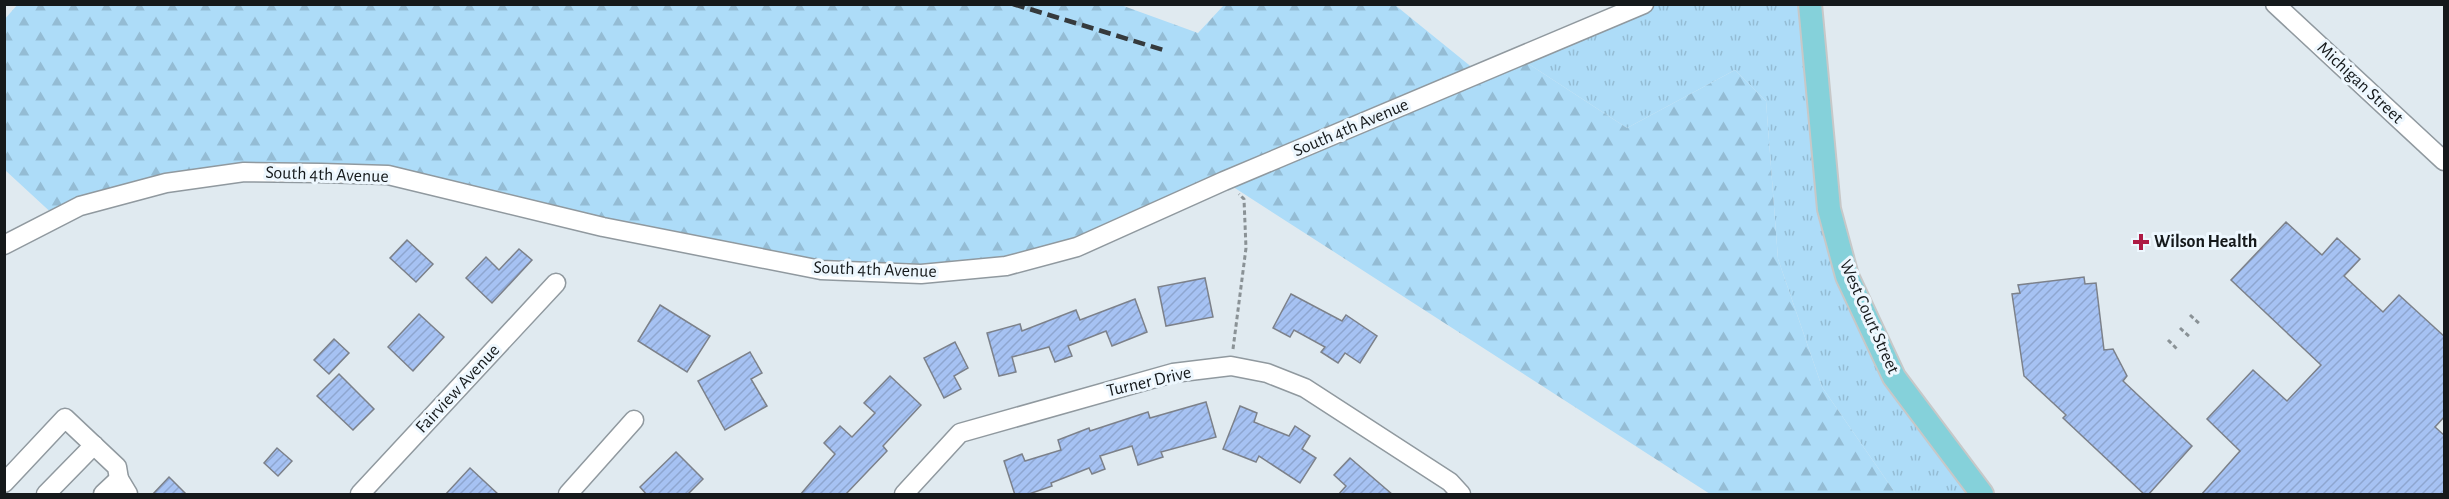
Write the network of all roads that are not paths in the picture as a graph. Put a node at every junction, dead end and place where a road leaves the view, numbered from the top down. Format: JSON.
{"nodes":[{"id":1,"x":1644,"y":4,"type":"edge"},
{"id":2,"x":1810,"y":4,"type":"edge"},
{"id":3,"x":2275,"y":4,"type":"edge"},
{"id":4,"x":2445,"y":161,"type":"edge"},
{"id":5,"x":4,"y":244,"type":"edge"},
{"id":6,"x":556,"y":283,"type":"dead end"},
{"id":7,"x":634,"y":420,"type":"dead end"},
{"id":8,"x":94,"y":444,"type":"junction"},
{"id":9,"x":4,"y":483,"type":"edge"},
{"id":10,"x":123,"y":487,"type":"edge"},
{"id":11,"x":46,"y":495,"type":"edge"},
{"id":12,"x":104,"y":495,"type":"edge"},
{"id":13,"x":360,"y":495,"type":"edge"},
{"id":14,"x":568,"y":495,"type":"edge"},
{"id":15,"x":904,"y":495,"type":"edge"},
{"id":16,"x":1461,"y":495,"type":"edge"},
{"id":17,"x":1982,"y":495,"type":"edge"}],
"edges":[{"from":1,"to":5,"type":"street","name":"South 4th Avenue"},
{"from":2,"to":17,"type":"main road","name":"West Court Street"},
{"from":3,"to":4,"type":"street","name":"Michigan Street"},
{"from":6,"to":13,"type":"street","name":"Fairview Avenue"},
{"from":7,"to":14,"type":"street"},
{"from":8,"to":9,"type":"street"},
{"from":8,"to":10,"type":"street"},
{"from":8,"to":11,"type":"street"},
{"from":10,"to":12,"type":"street"},
{"from":15,"to":16,"type":"street","name":"Turner Drive"}]}
